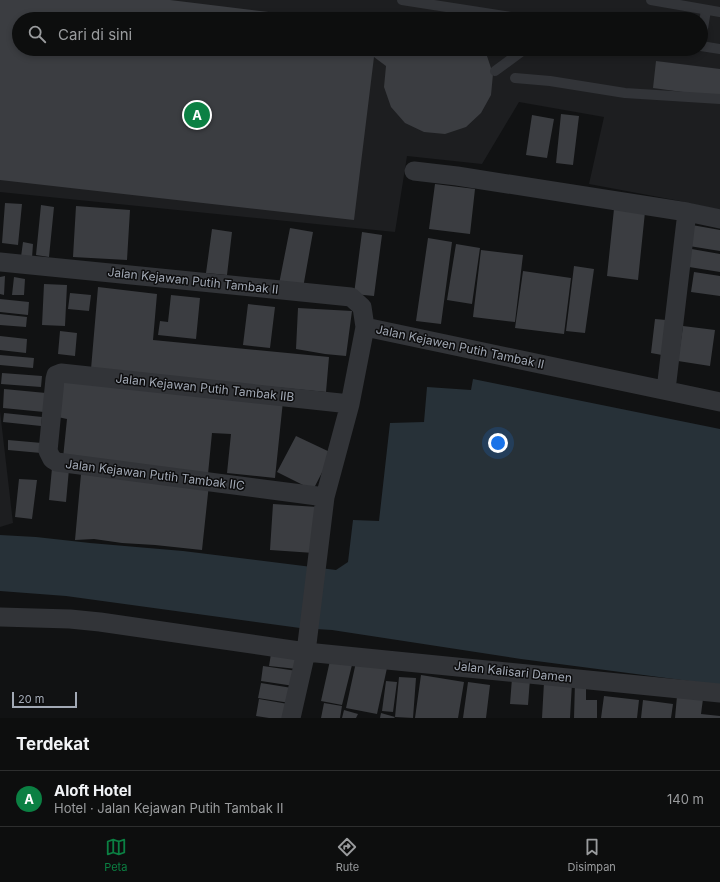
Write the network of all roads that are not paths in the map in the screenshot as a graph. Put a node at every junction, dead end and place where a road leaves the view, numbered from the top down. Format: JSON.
{"nodes":[{"id":1,"x":402,"y":0,"type":"edge"},
{"id":2,"x":651,"y":0,"type":"edge"},
{"id":3,"x":706,"y":10,"type":"joint"},
{"id":4,"x":479,"y":12,"type":"edge"},
{"id":5,"x":720,"y":12,"type":"edge"},
{"id":6,"x":708,"y":47,"type":"edge"},
{"id":7,"x":720,"y":49,"type":"edge"},
{"id":8,"x":515,"y":56,"type":"edge"},
{"id":9,"x":495,"y":71,"type":"dead end"},
{"id":10,"x":515,"y":78,"type":"dead end"},
{"id":11,"x":720,"y":99,"type":"edge"},
{"id":12,"x":414,"y":170,"type":"dead end"},
{"id":13,"x":687,"y":212,"type":"junction"},
{"id":14,"x":720,"y":219,"type":"edge"},
{"id":15,"x":0,"y":262,"type":"edge"},
{"id":16,"x":365,"y":327,"type":"junction"},
{"id":17,"x":61,"y":372,"type":"joint"},
{"id":18,"x":666,"y":390,"type":"junction"},
{"id":19,"x":720,"y":402,"type":"edge"},
{"id":20,"x":350,"y":404,"type":"junction"},
{"id":21,"x":325,"y":497,"type":"junction"},
{"id":22,"x":0,"y":617,"type":"edge"},
{"id":23,"x":307,"y":643,"type":"junction"},
{"id":24,"x":720,"y":693,"type":"edge"},
{"id":25,"x":291,"y":718,"type":"edge"}],
"edges":[{"from":1,"to":4,"type":"lane"},
{"from":2,"to":3,"type":"lane"},
{"from":3,"to":5,"type":"lane"},
{"from":6,"to":7,"type":"lane"},
{"from":8,"to":9,"type":"lane"},
{"from":10,"to":11,"type":"lane"},
{"from":12,"to":13,"type":"street"},
{"from":13,"to":14,"type":"street"},
{"from":13,"to":18,"type":"street"},
{"from":15,"to":16,"type":"street","name":"Jalan Kejawan Putih Tambak II"},
{"from":16,"to":18,"type":"street","name":"Jalan Kejawen Putih Tambak II"},
{"from":16,"to":20,"type":"street","name":"Jalan Kejawen Putih Tambak II"},
{"from":17,"to":20,"type":"street","name":"Jalan Kejawan Putih Tambak IIB"},
{"from":17,"to":21,"type":"street","name":"Jalan Kejawan Putih Tambak IIC"},
{"from":18,"to":19,"type":"street","name":"Jalan Kejawen Putih Tambak II"},
{"from":20,"to":21,"type":"street","name":"Jalan Kejawen Putih Tambak II"},
{"from":21,"to":23,"type":"street","name":"Jalan Kejawen Putih Tambak II"},
{"from":22,"to":23,"type":"street","name":"Jalan Kalisari Damen"},
{"from":23,"to":24,"type":"street","name":"Jalan Kalisari Damen"},
{"from":23,"to":25,"type":"street","name":"Jalan Kejawen Putih Tambak II"}]}
